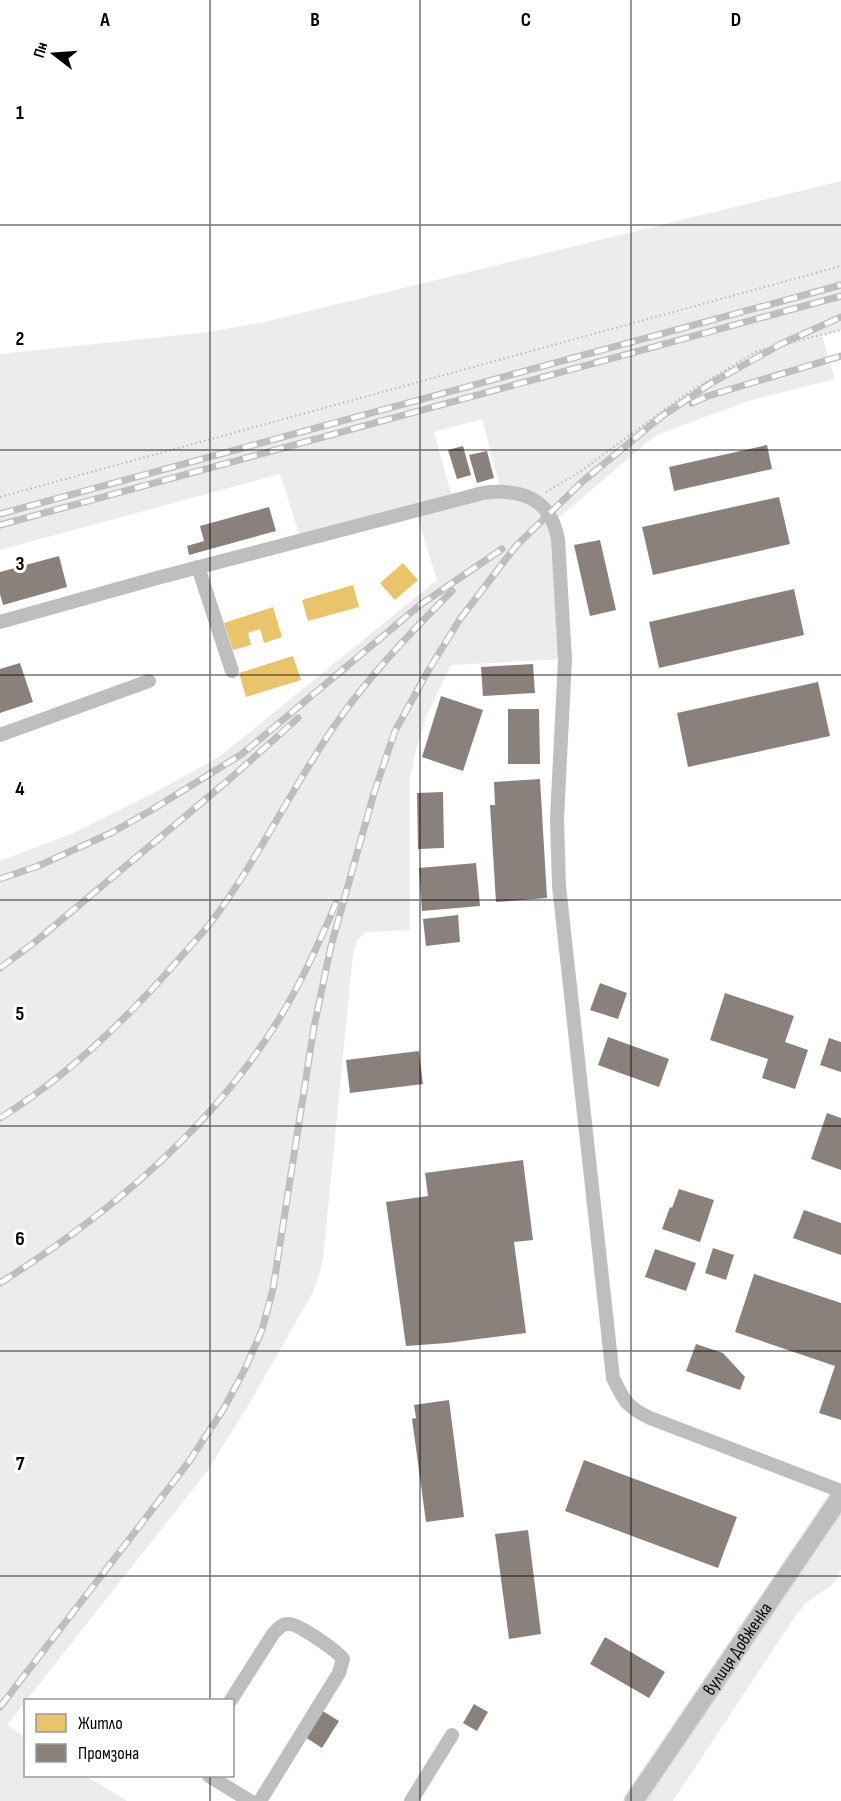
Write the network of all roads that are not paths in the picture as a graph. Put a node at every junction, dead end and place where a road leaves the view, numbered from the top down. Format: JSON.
{"nodes":[{"id":1,"x":198,"y":567,"type":"junction"},
{"id":2,"x":0,"y":622,"type":"edge"},
{"id":3,"x":232,"y":671,"type":"dead end"},
{"id":4,"x":149,"y":681,"type":"dead end"},
{"id":5,"x":0,"y":735,"type":"edge"},
{"id":6,"x":841,"y":1491,"type":"edge"},
{"id":7,"x":841,"y":1496,"type":"edge"},
{"id":8,"x":232,"y":1699,"type":"edge"},
{"id":9,"x":452,"y":1735,"type":"dead end"},
{"id":10,"x":211,"y":1777,"type":"edge"},
{"id":11,"x":250,"y":1801,"type":"edge"},
{"id":12,"x":260,"y":1801,"type":"edge"},
{"id":13,"x":411,"y":1801,"type":"edge"},
{"id":14,"x":634,"y":1801,"type":"edge"}],
"edges":[{"from":1,"to":2,"type":"street"},
{"from":1,"to":3,"type":"street"},
{"from":1,"to":6,"type":"street"},
{"from":4,"to":5,"type":"street"},
{"from":7,"to":14,"type":"main road","name":"вулиця Довженка"},
{"from":8,"to":12,"type":"street"},
{"from":9,"to":13,"type":"street"},
{"from":10,"to":11,"type":"street"}]}
